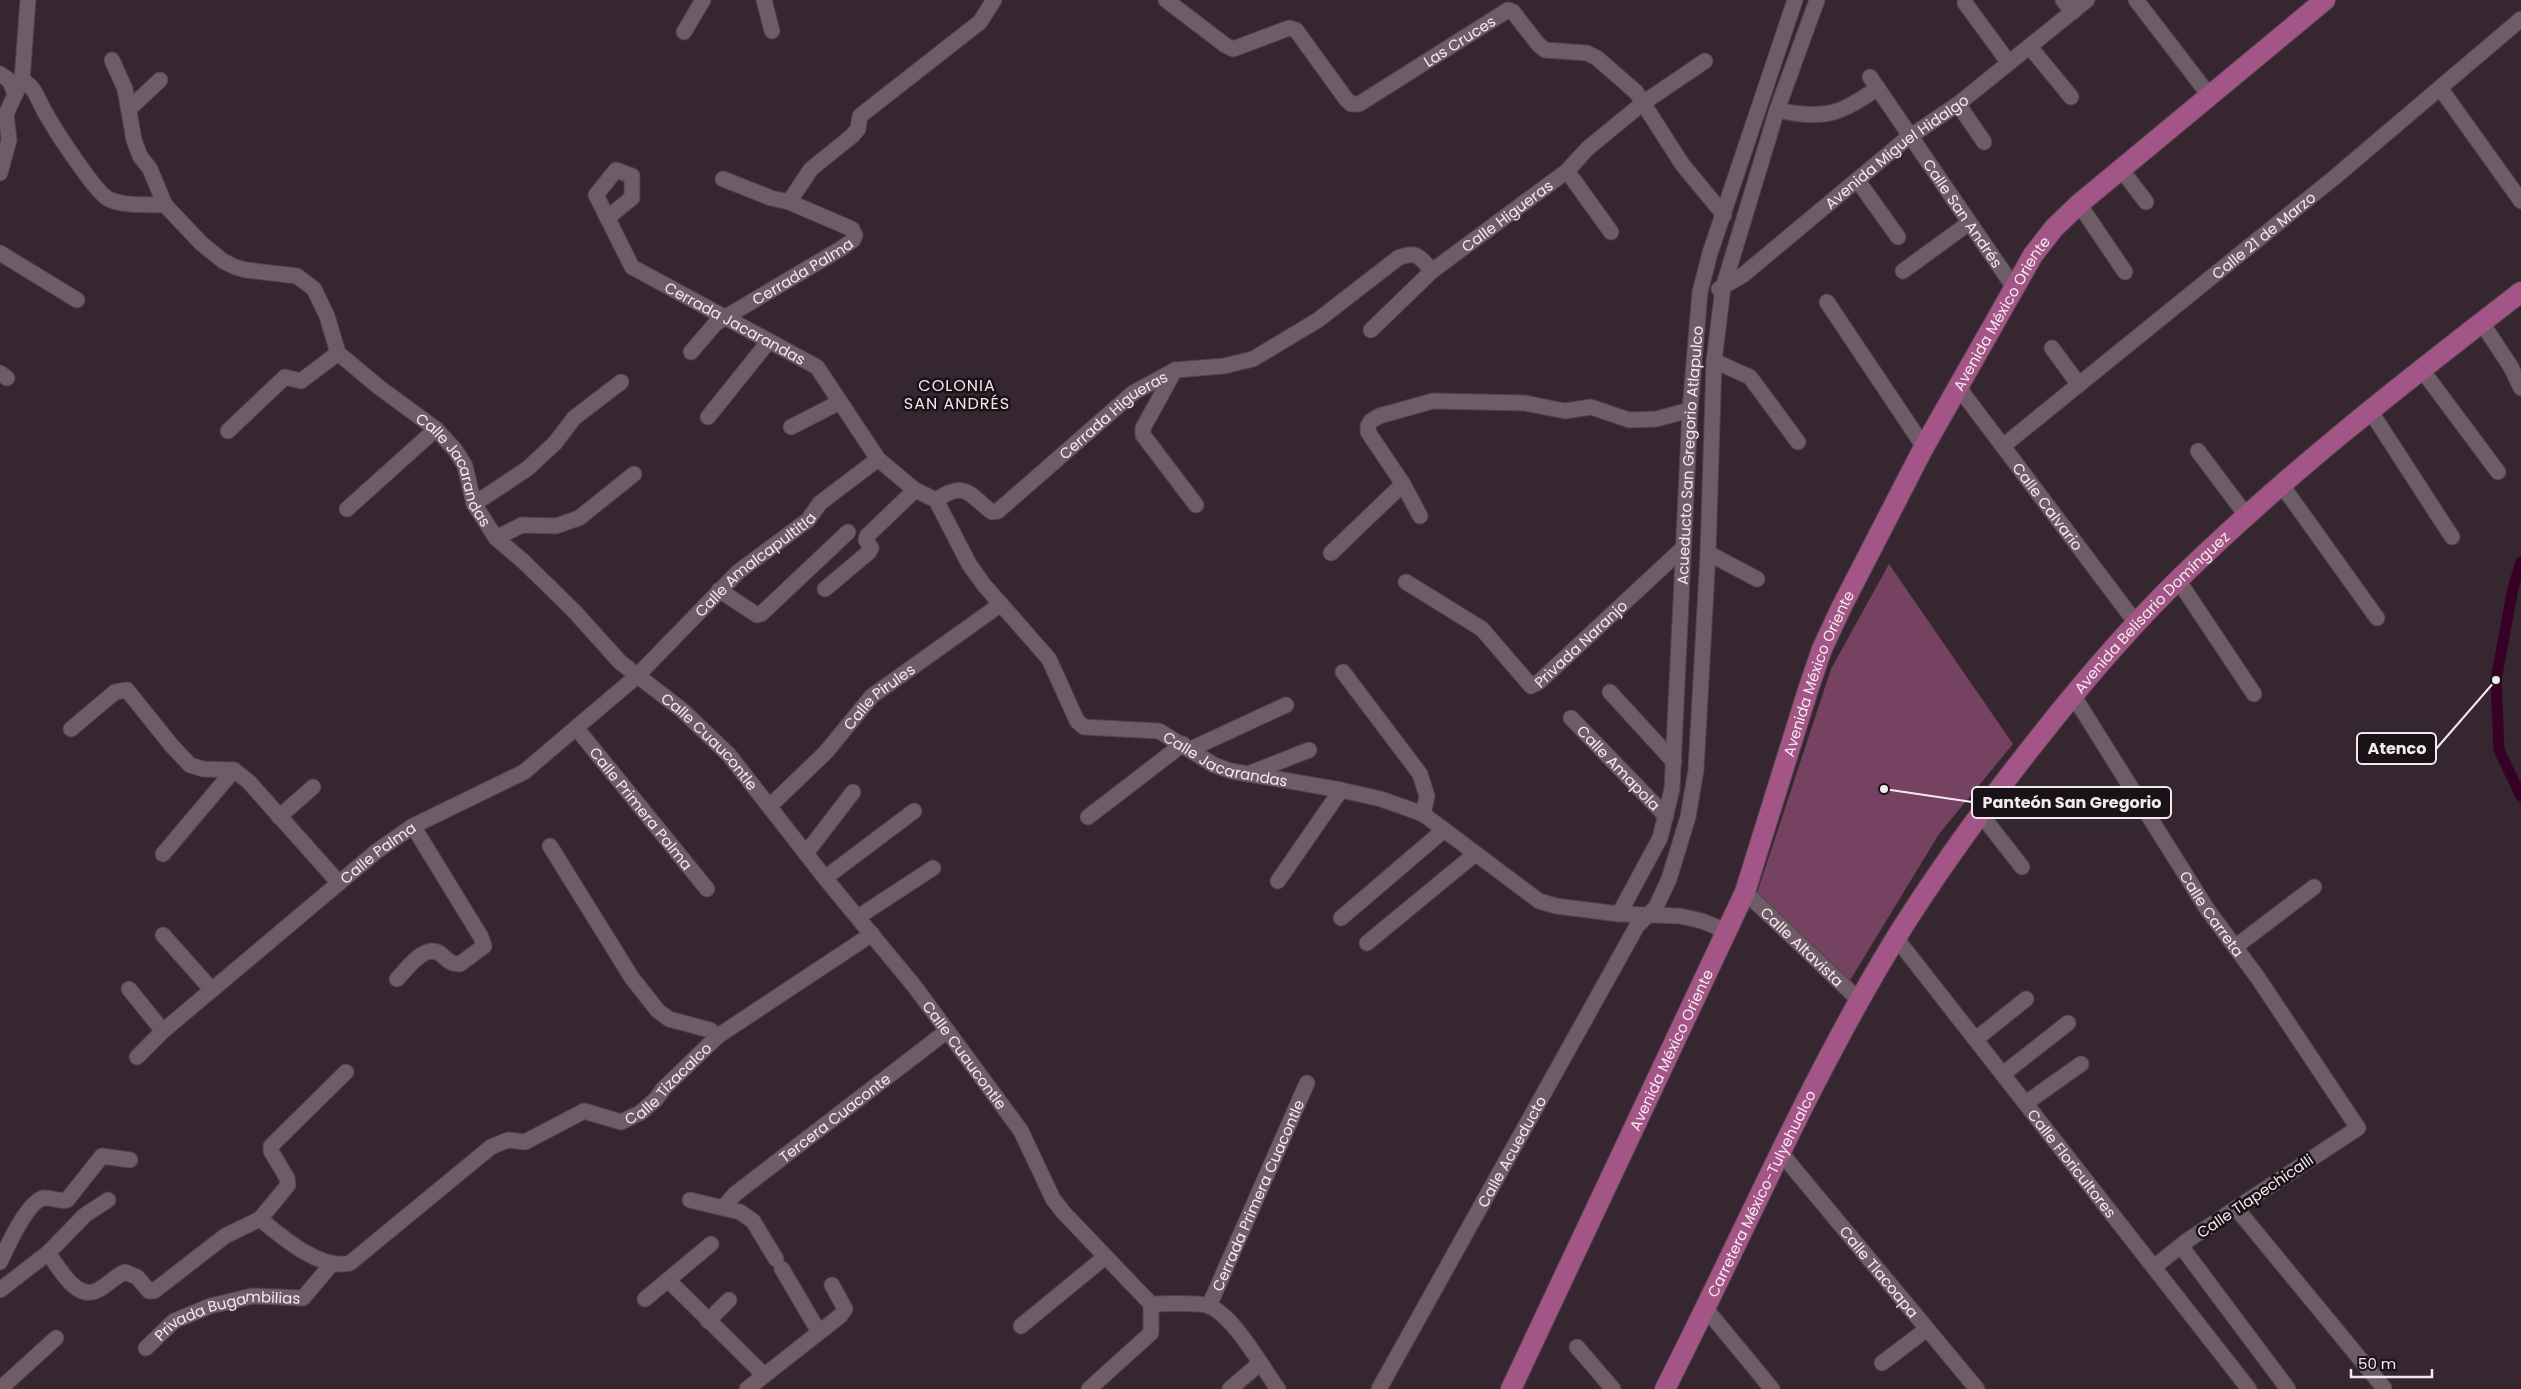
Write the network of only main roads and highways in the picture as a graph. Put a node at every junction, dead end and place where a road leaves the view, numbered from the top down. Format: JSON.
{"nodes":[{"id":1,"x":2325,"y":0,"type":"edge"},
{"id":2,"x":2521,"y":292,"type":"edge"},
{"id":3,"x":1859,"y":1000,"type":"joint"},
{"id":4,"x":1510,"y":1389,"type":"edge"},
{"id":5,"x":1665,"y":1389,"type":"edge"}],
"edges":[{"from":1,"to":4,"type":"main road","name":"Avenida México Oriente"},
{"from":2,"to":3,"type":"main road","name":"Avenida Belisario Domínguez"},
{"from":3,"to":5,"type":"main road","name":"Carretera México-Tulyehualco"}]}
